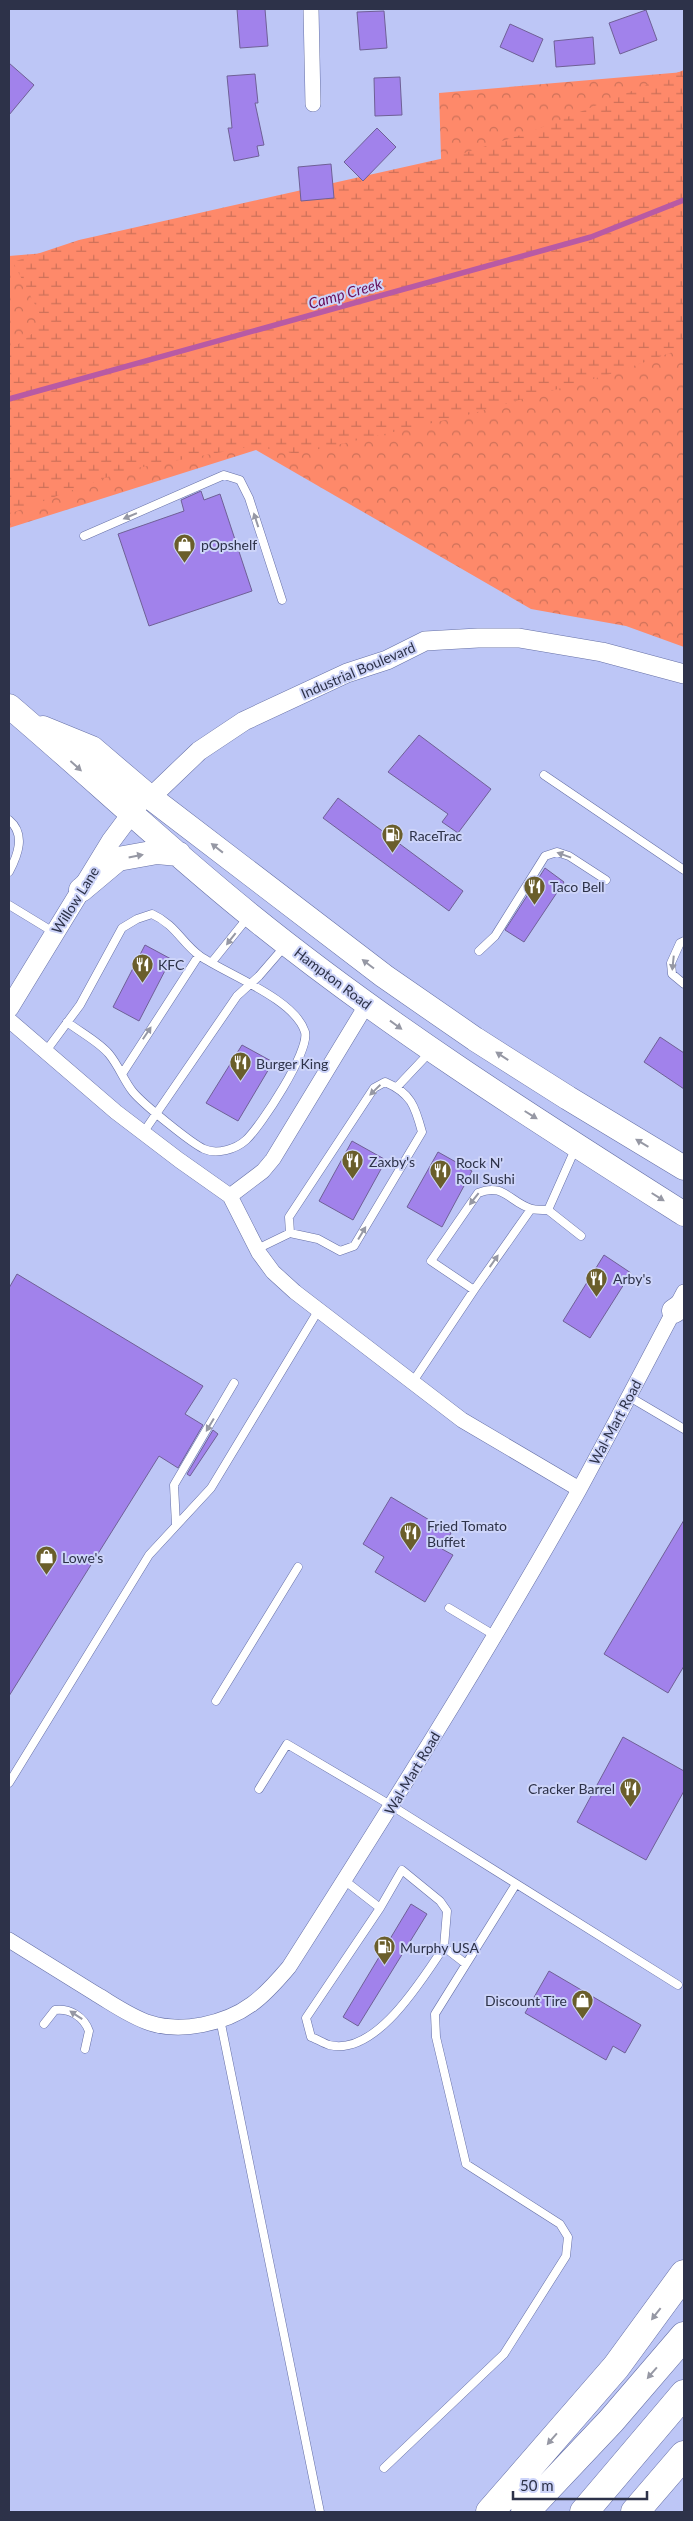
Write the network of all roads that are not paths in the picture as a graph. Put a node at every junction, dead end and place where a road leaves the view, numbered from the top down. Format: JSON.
{"nodes":[{"id":1,"x":311,"y":9,"type":"edge"},
{"id":2,"x":313,"y":104,"type":"dead end"},
{"id":3,"x":84,"y":536,"type":"dead end"},
{"id":4,"x":282,"y":600,"type":"dead end"},
{"id":5,"x":684,"y":674,"type":"edge"},
{"id":6,"x":9,"y":706,"type":"edge"},
{"id":7,"x":27,"y":722,"type":"junction"},
{"id":8,"x":544,"y":775,"type":"dead end"},
{"id":9,"x":148,"y":796,"type":"junction"},
{"id":10,"x":131,"y":814,"type":"junction"},
{"id":11,"x":9,"y":820,"type":"edge"},
{"id":12,"x":179,"y":854,"type":"junction"},
{"id":13,"x":684,"y":870,"type":"edge"},
{"id":14,"x":9,"y":872,"type":"edge"},
{"id":15,"x":606,"y":880,"type":"dead end"},
{"id":16,"x":81,"y":890,"type":"junction"},
{"id":17,"x":9,"y":906,"type":"edge"},
{"id":18,"x":250,"y":915,"type":"junction"},
{"id":19,"x":55,"y":933,"type":"junction"},
{"id":20,"x":684,"y":941,"type":"edge"},
{"id":21,"x":287,"y":943,"type":"junction"},
{"id":22,"x":479,"y":951,"type":"dead end"},
{"id":23,"x":199,"y":955,"type":"junction"},
{"id":24,"x":212,"y":962,"type":"junction"},
{"id":25,"x":251,"y":983,"type":"junction"},
{"id":26,"x":684,"y":984,"type":"edge"},
{"id":27,"x":367,"y":1004,"type":"junction"},
{"id":28,"x":9,"y":1008,"type":"edge"},
{"id":29,"x":9,"y":1020,"type":"edge"},
{"id":30,"x":67,"y":1022,"type":"junction"},
{"id":31,"x":432,"y":1050,"type":"junction"},
{"id":32,"x":46,"y":1051,"type":"junction"},
{"id":33,"x":122,"y":1074,"type":"junction"},
{"id":34,"x":397,"y":1087,"type":"junction"},
{"id":35,"x":157,"y":1114,"type":"junction"},
{"id":36,"x":143,"y":1133,"type":"junction"},
{"id":37,"x":577,"y":1145,"type":"junction"},
{"id":38,"x":684,"y":1168,"type":"edge"},
{"id":39,"x":230,"y":1196,"type":"junction"},
{"id":40,"x":531,"y":1209,"type":"junction"},
{"id":41,"x":548,"y":1210,"type":"junction"},
{"id":42,"x":684,"y":1214,"type":"edge"},
{"id":43,"x":290,"y":1233,"type":"junction"},
{"id":44,"x":581,"y":1236,"type":"dead end"},
{"id":45,"x":257,"y":1249,"type":"junction"},
{"id":46,"x":474,"y":1290,"type":"junction"},
{"id":47,"x":681,"y":1302,"type":"edge"},
{"id":48,"x":318,"y":1311,"type":"junction"},
{"id":49,"x":412,"y":1383,"type":"junction"},
{"id":50,"x":234,"y":1384,"type":"dead end"},
{"id":51,"x":628,"y":1396,"type":"junction"},
{"id":52,"x":684,"y":1429,"type":"edge"},
{"id":53,"x":579,"y":1489,"type":"junction"},
{"id":54,"x":176,"y":1525,"type":"junction"},
{"id":55,"x":298,"y":1567,"type":"dead end"},
{"id":56,"x":449,"y":1608,"type":"dead end"},
{"id":57,"x":494,"y":1635,"type":"junction"},
{"id":58,"x":216,"y":1701,"type":"dead end"},
{"id":59,"x":9,"y":1782,"type":"edge"},
{"id":60,"x":259,"y":1788,"type":"dead end"},
{"id":61,"x":392,"y":1806,"type":"junction"},
{"id":62,"x":344,"y":1880,"type":"junction"},
{"id":63,"x":516,"y":1884,"type":"junction"},
{"id":64,"x":380,"y":1908,"type":"junction"},
{"id":65,"x":9,"y":1940,"type":"edge"},
{"id":66,"x":444,"y":1947,"type":"junction"},
{"id":67,"x":466,"y":1964,"type":"junction"},
{"id":68,"x":678,"y":1985,"type":"dead end"},
{"id":69,"x":220,"y":2019,"type":"junction"},
{"id":70,"x":44,"y":2024,"type":"dead end"},
{"id":71,"x":85,"y":2049,"type":"dead end"},
{"id":72,"x":684,"y":2274,"type":"edge"},
{"id":73,"x":684,"y":2336,"type":"edge"},
{"id":74,"x":684,"y":2394,"type":"edge"},
{"id":75,"x":684,"y":2455,"type":"edge"},
{"id":76,"x":384,"y":2468,"type":"dead end"},
{"id":77,"x":320,"y":2512,"type":"edge"},
{"id":78,"x":490,"y":2512,"type":"edge"},
{"id":79,"x":525,"y":2512,"type":"edge"},
{"id":80,"x":584,"y":2512,"type":"edge"},
{"id":81,"x":635,"y":2512,"type":"edge"}],
"edges":[{"from":1,"to":2,"type":"street"},
{"from":4,"to":3,"type":"lane","one_way":true},
{"from":5,"to":9,"type":"street","name":"Industrial Boulevard"},
{"from":6,"to":7,"type":"main road","name":"Hampton Road"},
{"from":7,"to":9,"type":"main road"},
{"from":7,"to":10,"type":"main road","name":"Hampton Road","one_way":true},
{"from":8,"to":13,"type":"lane"},
{"from":9,"to":10,"type":"street","name":"Willow Lane"},
{"from":38,"to":9,"type":"main road","one_way":true},
{"from":10,"to":12,"type":"main road","name":"Hampton Road"},
{"from":10,"to":16,"type":"street","name":"Willow Lane"},
{"from":11,"to":14,"type":"lane"},
{"from":16,"to":12,"type":"main road","one_way":true},
{"from":12,"to":18,"type":"main road","name":"Hampton Road"},
{"from":15,"to":22,"type":"lane","one_way":true},
{"from":16,"to":19,"type":"street","name":"Willow Lane"},
{"from":17,"to":19,"type":"lane"},
{"from":18,"to":21,"type":"main road","name":"Hampton Road"},
{"from":18,"to":24,"type":"lane","one_way":true},
{"from":19,"to":28,"type":"street","name":"Willow Lane"},
{"from":20,"to":26,"type":"lane","one_way":true},
{"from":21,"to":25,"type":"lane"},
{"from":21,"to":27,"type":"main road","name":"Hampton Road"},
{"from":23,"to":24,"type":"lane"},
{"from":23,"to":30,"type":"lane"},
{"from":33,"to":23,"type":"lane","one_way":true},
{"from":24,"to":25,"type":"lane"},
{"from":25,"to":35,"type":"lane"},
{"from":25,"to":35,"type":"lane"},
{"from":27,"to":31,"type":"main road","name":"Hampton Road","one_way":true},
{"from":27,"to":39,"type":"street"},
{"from":29,"to":32,"type":"street"},
{"from":30,"to":32,"type":"lane"},
{"from":30,"to":33,"type":"lane"},
{"from":31,"to":34,"type":"lane"},
{"from":31,"to":37,"type":"main road","name":"Hampton Road","one_way":true},
{"from":32,"to":36,"type":"street"},
{"from":33,"to":35,"type":"lane"},
{"from":34,"to":43,"type":"lane","one_way":true},
{"from":43,"to":34,"type":"lane","one_way":true},
{"from":35,"to":36,"type":"lane"},
{"from":36,"to":39,"type":"street"},
{"from":37,"to":41,"type":"lane"},
{"from":37,"to":42,"type":"main road","name":"Hampton Road","one_way":true},
{"from":39,"to":45,"type":"street"},
{"from":40,"to":41,"type":"lane"},
{"from":46,"to":40,"type":"lane","one_way":true},
{"from":40,"to":46,"type":"lane","one_way":true},
{"from":41,"to":44,"type":"lane"},
{"from":43,"to":45,"type":"lane"},
{"from":45,"to":48,"type":"street"},
{"from":46,"to":49,"type":"lane"},
{"from":47,"to":51,"type":"street","name":"Wal-Mart Road"},
{"from":48,"to":49,"type":"street"},
{"from":48,"to":54,"type":"lane"},
{"from":49,"to":53,"type":"street"},
{"from":50,"to":54,"type":"lane","one_way":true},
{"from":51,"to":52,"type":"lane"},
{"from":51,"to":53,"type":"street","name":"Wal-Mart Road"},
{"from":53,"to":57,"type":"street","name":"Wal-Mart Road"},
{"from":54,"to":59,"type":"lane"},
{"from":55,"to":58,"type":"lane"},
{"from":56,"to":57,"type":"lane"},
{"from":57,"to":61,"type":"street","name":"Wal-Mart Road"},
{"from":60,"to":61,"type":"lane"},
{"from":61,"to":62,"type":"street","name":"Wal-Mart Road"},
{"from":61,"to":63,"type":"lane"},
{"from":62,"to":64,"type":"lane"},
{"from":62,"to":69,"type":"street","name":"Wal-Mart Road"},
{"from":63,"to":67,"type":"lane"},
{"from":63,"to":68,"type":"lane"},
{"from":64,"to":66,"type":"lane"},
{"from":64,"to":66,"type":"lane"},
{"from":65,"to":69,"type":"street","name":"Wal-Mart Road"},
{"from":66,"to":67,"type":"lane"},
{"from":67,"to":76,"type":"lane"},
{"from":69,"to":77,"type":"lane"},
{"from":71,"to":70,"type":"lane","one_way":true},
{"from":72,"to":78,"type":"highway","one_way":true},
{"from":73,"to":79,"type":"highway","one_way":true},
{"from":74,"to":80,"type":"highway"},
{"from":75,"to":81,"type":"highway"}]}
